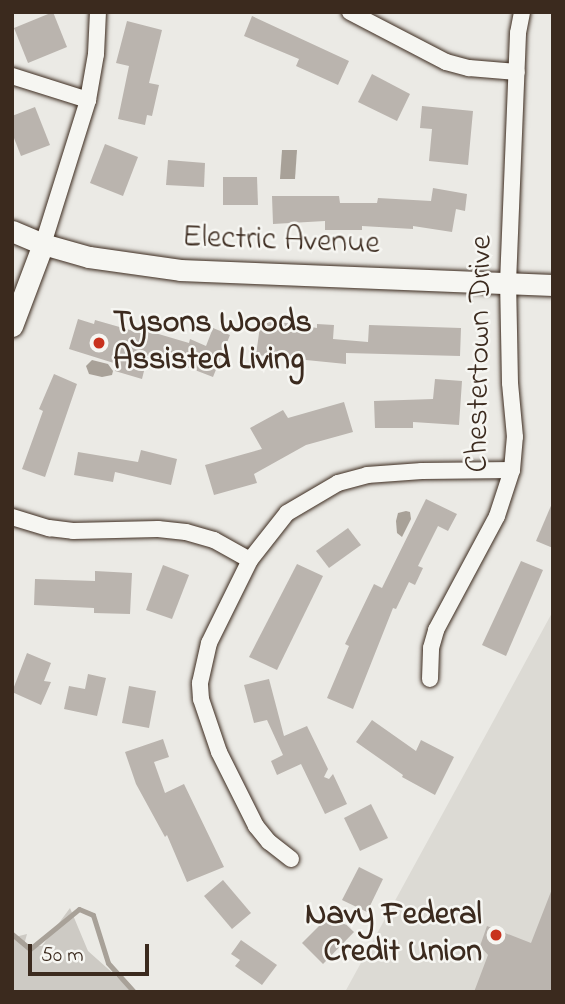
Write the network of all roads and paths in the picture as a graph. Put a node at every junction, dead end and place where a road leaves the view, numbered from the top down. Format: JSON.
{"nodes":[{"id":1,"x":98,"y":12,"type":"edge"},
{"id":2,"x":350,"y":12,"type":"edge"},
{"id":3,"x":522,"y":12,"type":"edge"},
{"id":4,"x":517,"y":72,"type":"junction"},
{"id":5,"x":12,"y":76,"type":"edge"},
{"id":6,"x":88,"y":100,"type":"junction"},
{"id":7,"x":12,"y":231,"type":"edge"},
{"id":8,"x":43,"y":244,"type":"junction"},
{"id":9,"x":508,"y":283,"type":"junction"},
{"id":10,"x":553,"y":285,"type":"edge"},
{"id":11,"x":12,"y":326,"type":"edge"},
{"id":12,"x":512,"y":470,"type":"junction"},
{"id":13,"x":12,"y":517,"type":"edge"},
{"id":14,"x":250,"y":560,"type":"junction"},
{"id":15,"x":430,"y":679,"type":"dead end"},
{"id":16,"x":291,"y":859,"type":"dead end"}],
"edges":[{"from":1,"to":6,"type":"street"},
{"from":2,"to":4,"type":"street"},
{"from":3,"to":4,"type":"street","name":"Chestertown Drive"},
{"from":4,"to":9,"type":"street","name":"Chestertown Drive"},
{"from":5,"to":6,"type":"street"},
{"from":6,"to":8,"type":"street"},
{"from":7,"to":8,"type":"street","name":"Electric Avenue"},
{"from":8,"to":9,"type":"street","name":"Electric Avenue"},
{"from":8,"to":11,"type":"street"},
{"from":9,"to":10,"type":"street","name":"Electric Avenue"},
{"from":9,"to":12,"type":"street","name":"Chestertown Drive"},
{"from":12,"to":14,"type":"street"},
{"from":12,"to":15,"type":"street","name":"Chestertown Drive"},
{"from":13,"to":14,"type":"street"},
{"from":14,"to":16,"type":"street"}]}
